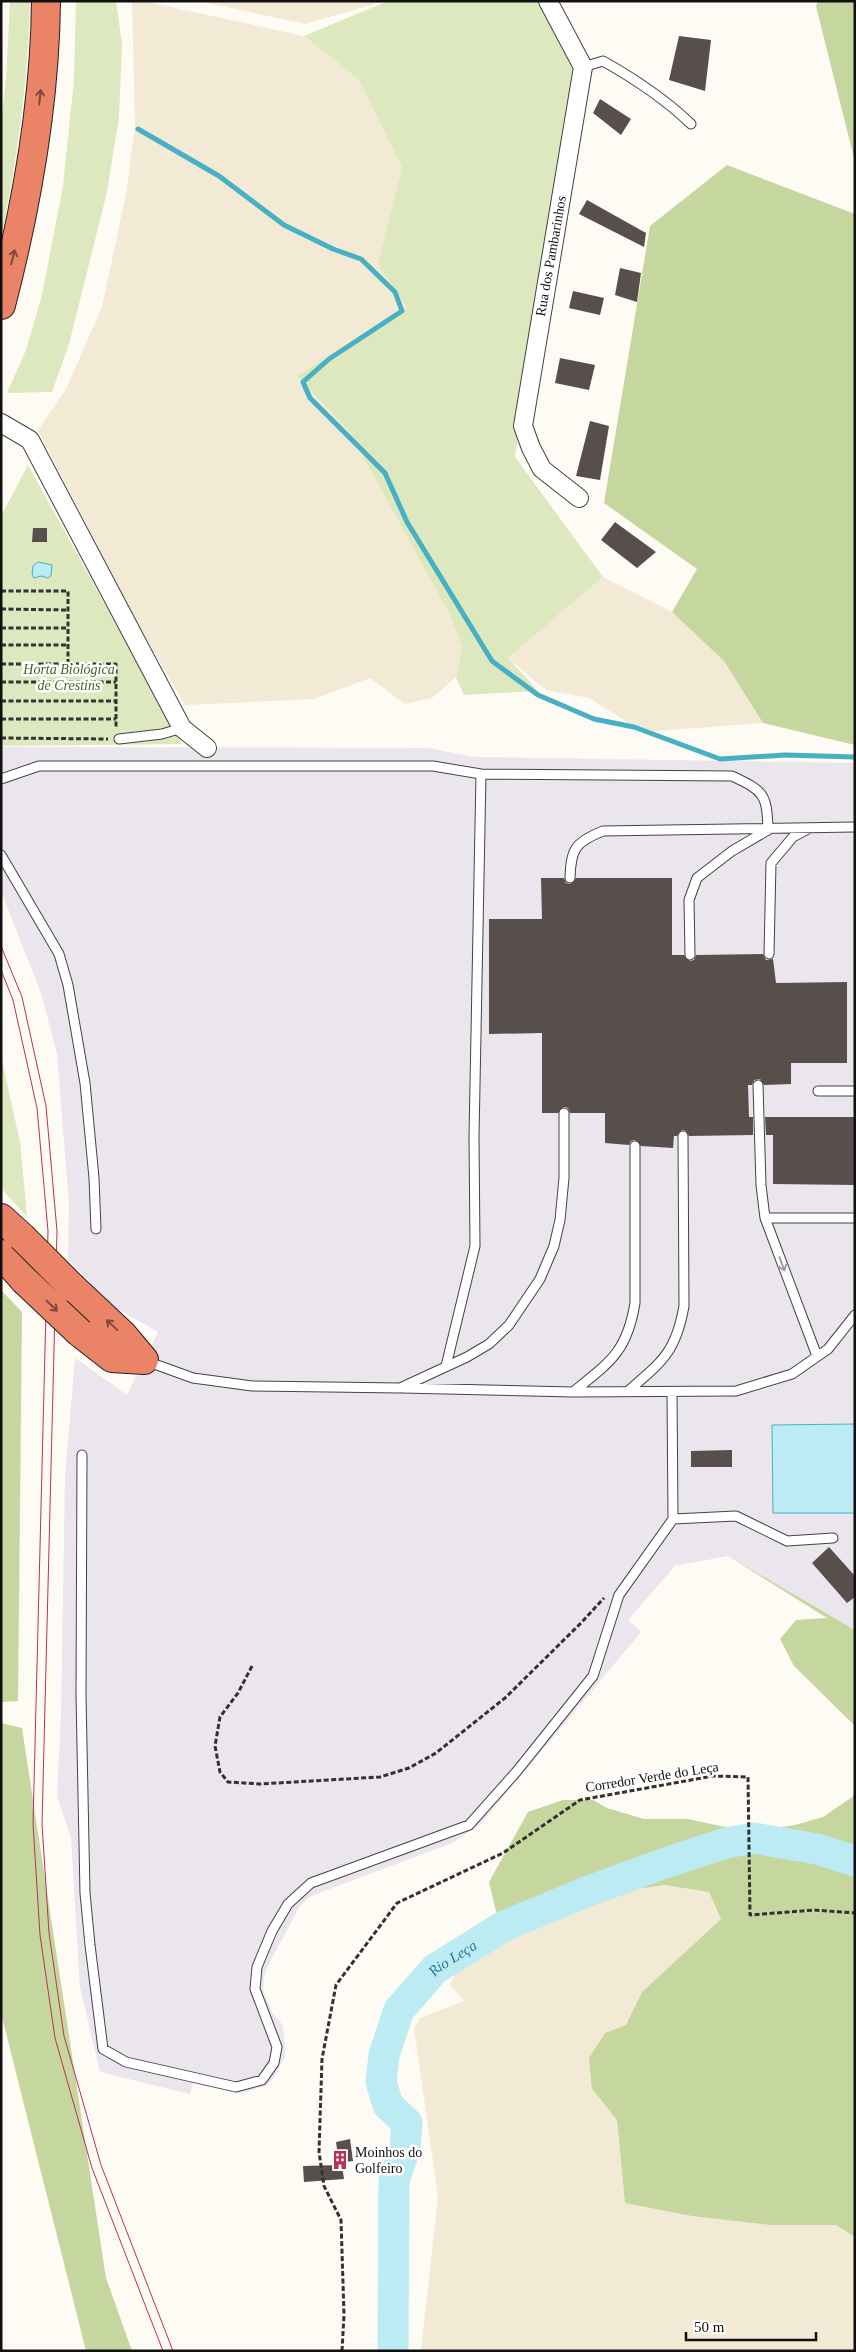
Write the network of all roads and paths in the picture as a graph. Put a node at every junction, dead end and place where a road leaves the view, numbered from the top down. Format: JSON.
{"nodes":[{"id":1,"x":46,"y":1,"type":"edge"},
{"id":2,"x":548,"y":1,"type":"edge"},
{"id":3,"x":583,"y":67,"type":"junction"},
{"id":4,"x":691,"y":124,"type":"dead end"},
{"id":5,"x":1,"y":304,"type":"edge"},
{"id":6,"x":1,"y":423,"type":"edge"},
{"id":7,"x":578,"y":498,"type":"dead end"},
{"id":8,"x":1,"y":591,"type":"edge"},
{"id":9,"x":1,"y":609,"type":"edge"},
{"id":10,"x":68,"y":610,"type":"junction"},
{"id":11,"x":1,"y":628,"type":"edge"},
{"id":12,"x":68,"y":628,"type":"junction"},
{"id":13,"x":1,"y":645,"type":"edge"},
{"id":14,"x":68,"y":645,"type":"junction"},
{"id":15,"x":1,"y":664,"type":"edge"},
{"id":16,"x":68,"y":664,"type":"junction"},
{"id":17,"x":1,"y":682,"type":"edge"},
{"id":18,"x":116,"y":682,"type":"junction"},
{"id":19,"x":1,"y":701,"type":"edge"},
{"id":20,"x":116,"y":701,"type":"junction"},
{"id":21,"x":1,"y":719,"type":"edge"},
{"id":22,"x":116,"y":719,"type":"junction"},
{"id":23,"x":182,"y":728,"type":"junction"},
{"id":24,"x":1,"y":738,"type":"edge"},
{"id":25,"x":118,"y":739,"type":"junction"},
{"id":26,"x":207,"y":748,"type":"joint"},
{"id":27,"x":202,"y":766,"type":"junction"},
{"id":28,"x":481,"y":774,"type":"junction"},
{"id":29,"x":1,"y":779,"type":"edge"},
{"id":30,"x":811,"y":827,"type":"junction"},
{"id":31,"x":855,"y":827,"type":"edge"},
{"id":32,"x":768,"y":830,"type":"junction"},
{"id":33,"x":1,"y":855,"type":"edge"},
{"id":34,"x":570,"y":878,"type":"dead end"},
{"id":35,"x":770,"y":954,"type":"dead end"},
{"id":36,"x":690,"y":955,"type":"dead end"},
{"id":37,"x":758,"y":1085,"type":"dead end"},
{"id":38,"x":818,"y":1091,"type":"dead end"},
{"id":39,"x":855,"y":1092,"type":"edge"},
{"id":40,"x":564,"y":1113,"type":"dead end"},
{"id":41,"x":683,"y":1136,"type":"dead end"},
{"id":42,"x":635,"y":1146,"type":"dead end"},
{"id":43,"x":1,"y":1218,"type":"edge"},
{"id":44,"x":765,"y":1218,"type":"junction"},
{"id":45,"x":855,"y":1218,"type":"edge"},
{"id":46,"x":96,"y":1229,"type":"dead end"},
{"id":47,"x":11,"y":1246,"type":"edge"},
{"id":48,"x":855,"y":1315,"type":"edge"},
{"id":49,"x":817,"y":1356,"type":"junction"},
{"id":50,"x":144,"y":1360,"type":"junction"},
{"id":51,"x":446,"y":1366,"type":"junction"},
{"id":52,"x":400,"y":1388,"type":"junction"},
{"id":53,"x":628,"y":1391,"type":"junction"},
{"id":54,"x":573,"y":1392,"type":"junction"},
{"id":55,"x":672,"y":1392,"type":"junction"},
{"id":56,"x":82,"y":1455,"type":"dead end"},
{"id":57,"x":673,"y":1519,"type":"junction"},
{"id":58,"x":834,"y":1538,"type":"dead end"},
{"id":59,"x":619,"y":1595,"type":"junction"},
{"id":60,"x":252,"y":1666,"type":"dead end"},
{"id":61,"x":855,"y":1914,"type":"edge"},
{"id":62,"x":342,"y":2351,"type":"edge"}],
"edges":[{"from":5,"to":1,"type":"highway","one_way":true},
{"from":2,"to":3,"type":"street"},
{"from":3,"to":4,"type":"lane"},
{"from":3,"to":7,"type":"street","name":"Rua dos Pambarinhos"},
{"from":6,"to":23,"type":"street"},
{"from":8,"to":10,"type":"path"},
{"from":9,"to":10,"type":"path"},
{"from":10,"to":12,"type":"path"},
{"from":11,"to":12,"type":"path"},
{"from":12,"to":14,"type":"path"},
{"from":13,"to":14,"type":"path"},
{"from":14,"to":16,"type":"path"},
{"from":15,"to":16,"type":"path"},
{"from":16,"to":18,"type":"path"},
{"from":17,"to":18,"type":"path"},
{"from":18,"to":20,"type":"path"},
{"from":19,"to":20,"type":"path"},
{"from":20,"to":22,"type":"path"},
{"from":21,"to":22,"type":"path"},
{"from":22,"to":25,"type":"path"},
{"from":23,"to":25,"type":"lane"},
{"from":23,"to":26,"type":"street"},
{"from":24,"to":25,"type":"path"},
{"from":26,"to":27,"type":"lane"},
{"from":27,"to":28,"type":"lane"},
{"from":27,"to":29,"type":"lane"},
{"from":28,"to":32,"type":"lane"},
{"from":28,"to":51,"type":"lane"},
{"from":30,"to":31,"type":"lane"},
{"from":30,"to":32,"type":"lane"},
{"from":30,"to":35,"type":"lane"},
{"from":32,"to":34,"type":"lane"},
{"from":32,"to":36,"type":"lane"},
{"from":33,"to":46,"type":"lane"},
{"from":37,"to":44,"type":"lane"},
{"from":38,"to":39,"type":"lane"},
{"from":40,"to":51,"type":"lane"},
{"from":41,"to":53,"type":"lane"},
{"from":42,"to":54,"type":"lane"},
{"from":43,"to":47,"type":"highway"},
{"from":44,"to":45,"type":"lane"},
{"from":44,"to":49,"type":"lane","one_way":true},
{"from":50,"to":47,"type":"highway","one_way":true,"bridge":true},
{"from":47,"to":50,"type":"highway","one_way":true,"bridge":true},
{"from":48,"to":49,"type":"lane"},
{"from":49,"to":55,"type":"lane"},
{"from":50,"to":52,"type":"lane"},
{"from":51,"to":52,"type":"lane"},
{"from":52,"to":54,"type":"lane"},
{"from":53,"to":54,"type":"lane"},
{"from":53,"to":55,"type":"lane"},
{"from":55,"to":57,"type":"lane"},
{"from":56,"to":59,"type":"lane"},
{"from":57,"to":58,"type":"lane"},
{"from":57,"to":59,"type":"lane"},
{"from":59,"to":60,"type":"path"},
{"from":61,"to":62,"type":"path","name":"Corredor Verde do Leça"}]}
